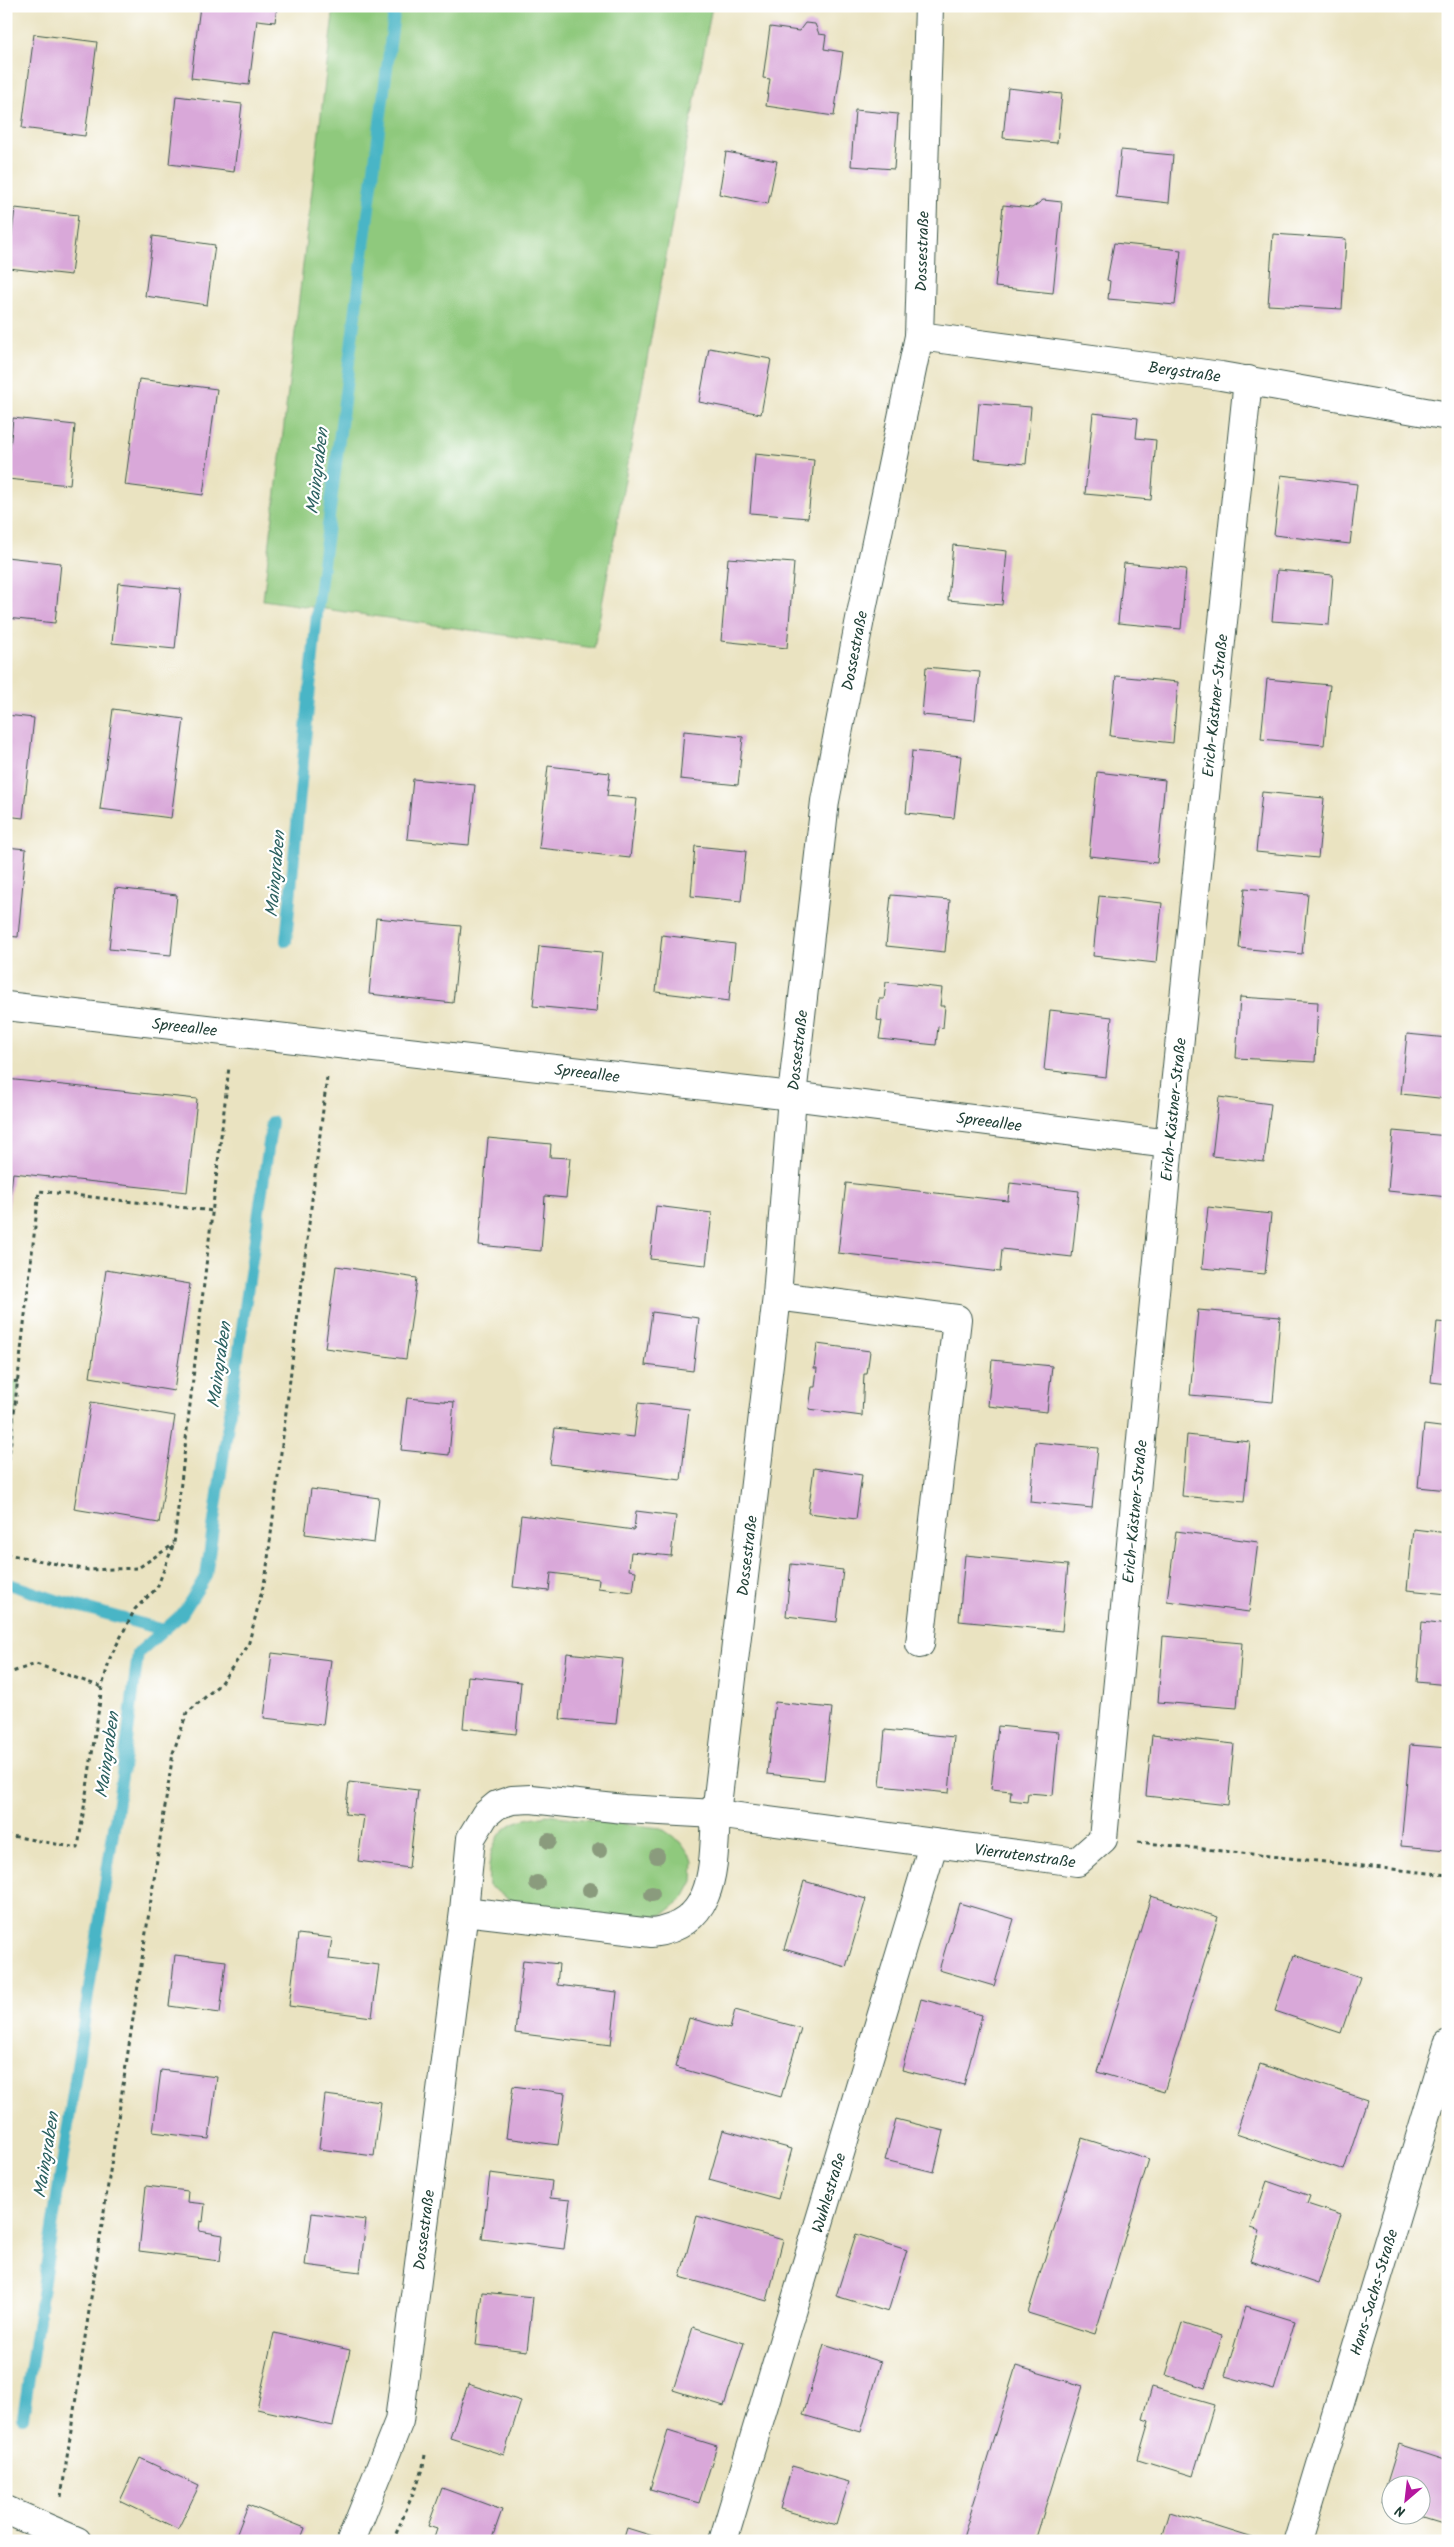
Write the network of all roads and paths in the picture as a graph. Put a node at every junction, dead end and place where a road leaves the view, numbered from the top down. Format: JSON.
{"nodes":[{"id":1,"x":928,"y":6,"type":"edge"},
{"id":2,"x":919,"y":336,"type":"junction"},
{"id":3,"x":1248,"y":380,"type":"junction"},
{"id":4,"x":1448,"y":416,"type":"edge"},
{"id":5,"x":6,"y":1006,"type":"edge"},
{"id":6,"x":233,"y":1032,"type":"junction"},
{"id":7,"x":331,"y":1044,"type":"junction"},
{"id":8,"x":792,"y":1096,"type":"junction"},
{"id":9,"x":1169,"y":1144,"type":"junction"},
{"id":10,"x":212,"y":1211,"type":"junction"},
{"id":11,"x":777,"y":1296,"type":"junction"},
{"id":12,"x":19,"y":1380,"type":"junction"},
{"id":13,"x":6,"y":1382,"type":"edge"},
{"id":14,"x":6,"y":1484,"type":"edge"},
{"id":15,"x":174,"y":1543,"type":"junction"},
{"id":16,"x":6,"y":1554,"type":"edge"},
{"id":17,"x":920,"y":1644,"type":"dead end"},
{"id":18,"x":6,"y":1674,"type":"edge"},
{"id":19,"x":102,"y":1687,"type":"junction"},
{"id":20,"x":716,"y":1814,"type":"junction"},
{"id":21,"x":6,"y":1835,"type":"edge"},
{"id":22,"x":1103,"y":1839,"type":"junction"},
{"id":23,"x":933,"y":1845,"type":"junction"},
{"id":24,"x":1448,"y":1875,"type":"edge"},
{"id":25,"x":464,"y":1911,"type":"junction"},
{"id":26,"x":1448,"y":2044,"type":"edge"},
{"id":27,"x":6,"y":2510,"type":"edge"},
{"id":28,"x":66,"y":2536,"type":"edge"},
{"id":29,"x":351,"y":2541,"type":"edge"},
{"id":30,"x":723,"y":2541,"type":"edge"},
{"id":31,"x":1298,"y":2541,"type":"edge"}],
"edges":[{"from":1,"to":2,"type":"street","name":"Dossestraße"},
{"from":2,"to":3,"type":"street","name":"Bergstraße"},
{"from":2,"to":8,"type":"street","name":"Dossestraße"},
{"from":3,"to":4,"type":"street","name":"Bergstraße"},
{"from":3,"to":9,"type":"street","name":"Erich-Kästner-Straße"},
{"from":5,"to":6,"type":"street","name":"Spreeallee"},
{"from":6,"to":7,"type":"street","name":"Spreeallee"},
{"from":6,"to":10,"type":"path"},
{"from":7,"to":8,"type":"street","name":"Spreeallee"},
{"from":7,"to":28,"type":"path"},
{"from":8,"to":9,"type":"street","name":"Spreeallee"},
{"from":8,"to":11,"type":"street","name":"Dossestraße"},
{"from":9,"to":22,"type":"street","name":"Erich-Kästner-Straße"},
{"from":10,"to":12,"type":"path"},
{"from":10,"to":15,"type":"path"},
{"from":11,"to":17,"type":"street"},
{"from":11,"to":20,"type":"street","name":"Dossestraße"},
{"from":12,"to":13,"type":"path"},
{"from":12,"to":14,"type":"path"},
{"from":15,"to":16,"type":"path"},
{"from":15,"to":19,"type":"path"},
{"from":18,"to":19,"type":"path"},
{"from":19,"to":21,"type":"path"},
{"from":20,"to":23,"type":"street","name":"Vierrutenstraße"},
{"from":20,"to":25,"type":"street","name":"Dossestraße"},
{"from":20,"to":25,"type":"street","name":"Dossestraße"},
{"from":22,"to":23,"type":"street","name":"Vierrutenstraße"},
{"from":22,"to":24,"type":"path"},
{"from":23,"to":30,"type":"street","name":"Wuhlestraße"},
{"from":25,"to":29,"type":"street","name":"Dossestraße"},
{"from":26,"to":31,"type":"street","name":"Hans-Sachs-Straße"},
{"from":27,"to":28,"type":"street"}]}
